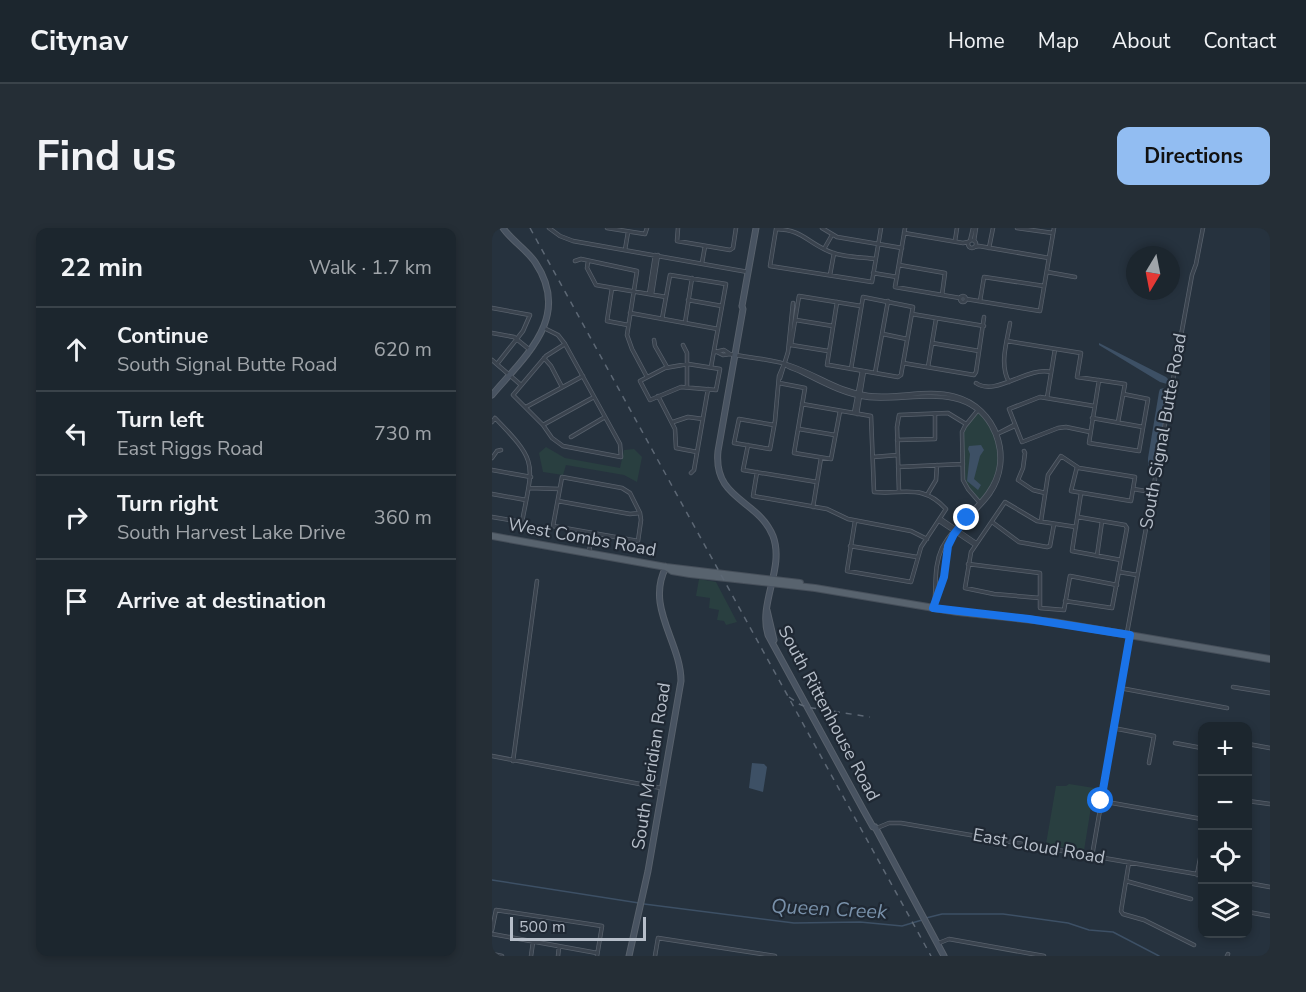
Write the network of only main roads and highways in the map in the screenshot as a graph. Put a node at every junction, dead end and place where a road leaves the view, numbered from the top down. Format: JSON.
{"nodes":[{"id":1,"x":503,"y":228,"type":"edge"},
{"id":2,"x":756,"y":228,"type":"edge"},
{"id":3,"x":492,"y":395,"type":"edge"},
{"id":4,"x":492,"y":536,"type":"edge"},
{"id":5,"x":666,"y":567,"type":"junction"},
{"id":6,"x":772,"y":581,"type":"junction"},
{"id":7,"x":767,"y":610,"type":"junction"},
{"id":8,"x":769,"y":632,"type":"junction"},
{"id":9,"x":1270,"y":659,"type":"edge"},
{"id":10,"x":876,"y":828,"type":"junction"},
{"id":11,"x":930,"y":929,"type":"junction"},
{"id":12,"x":943,"y":953,"type":"edge"},
{"id":13,"x":631,"y":956,"type":"edge"}],
"edges":[{"from":1,"to":3,"type":"main road"},
{"from":2,"to":6,"type":"main road","name":"South Rittenhouse Road"},
{"from":4,"to":5,"type":"main road","name":"West Combs Road"},
{"from":5,"to":6,"type":"main road","name":"West Combs Road"},
{"from":5,"to":13,"type":"main road","name":"South Meridian Road"},
{"from":6,"to":7,"type":"main road","name":"South Rittenhouse Road"},
{"from":6,"to":9,"type":"main road","name":"West Combs Road"},
{"from":7,"to":8,"type":"main road","name":"South Rittenhouse Road"},
{"from":7,"to":8,"type":"main road","name":"South Rittenhouse Road"},
{"from":8,"to":10,"type":"main road","name":"South Rittenhouse Road"},
{"from":8,"to":10,"type":"main road","name":"South Rittenhouse Road"},
{"from":10,"to":11,"type":"main road","name":"South Rittenhouse Road"},
{"from":11,"to":12,"type":"main road","name":"South Rittenhouse Road"},
{"from":11,"to":12,"type":"main road","name":"South Rittenhouse Road"}]}
